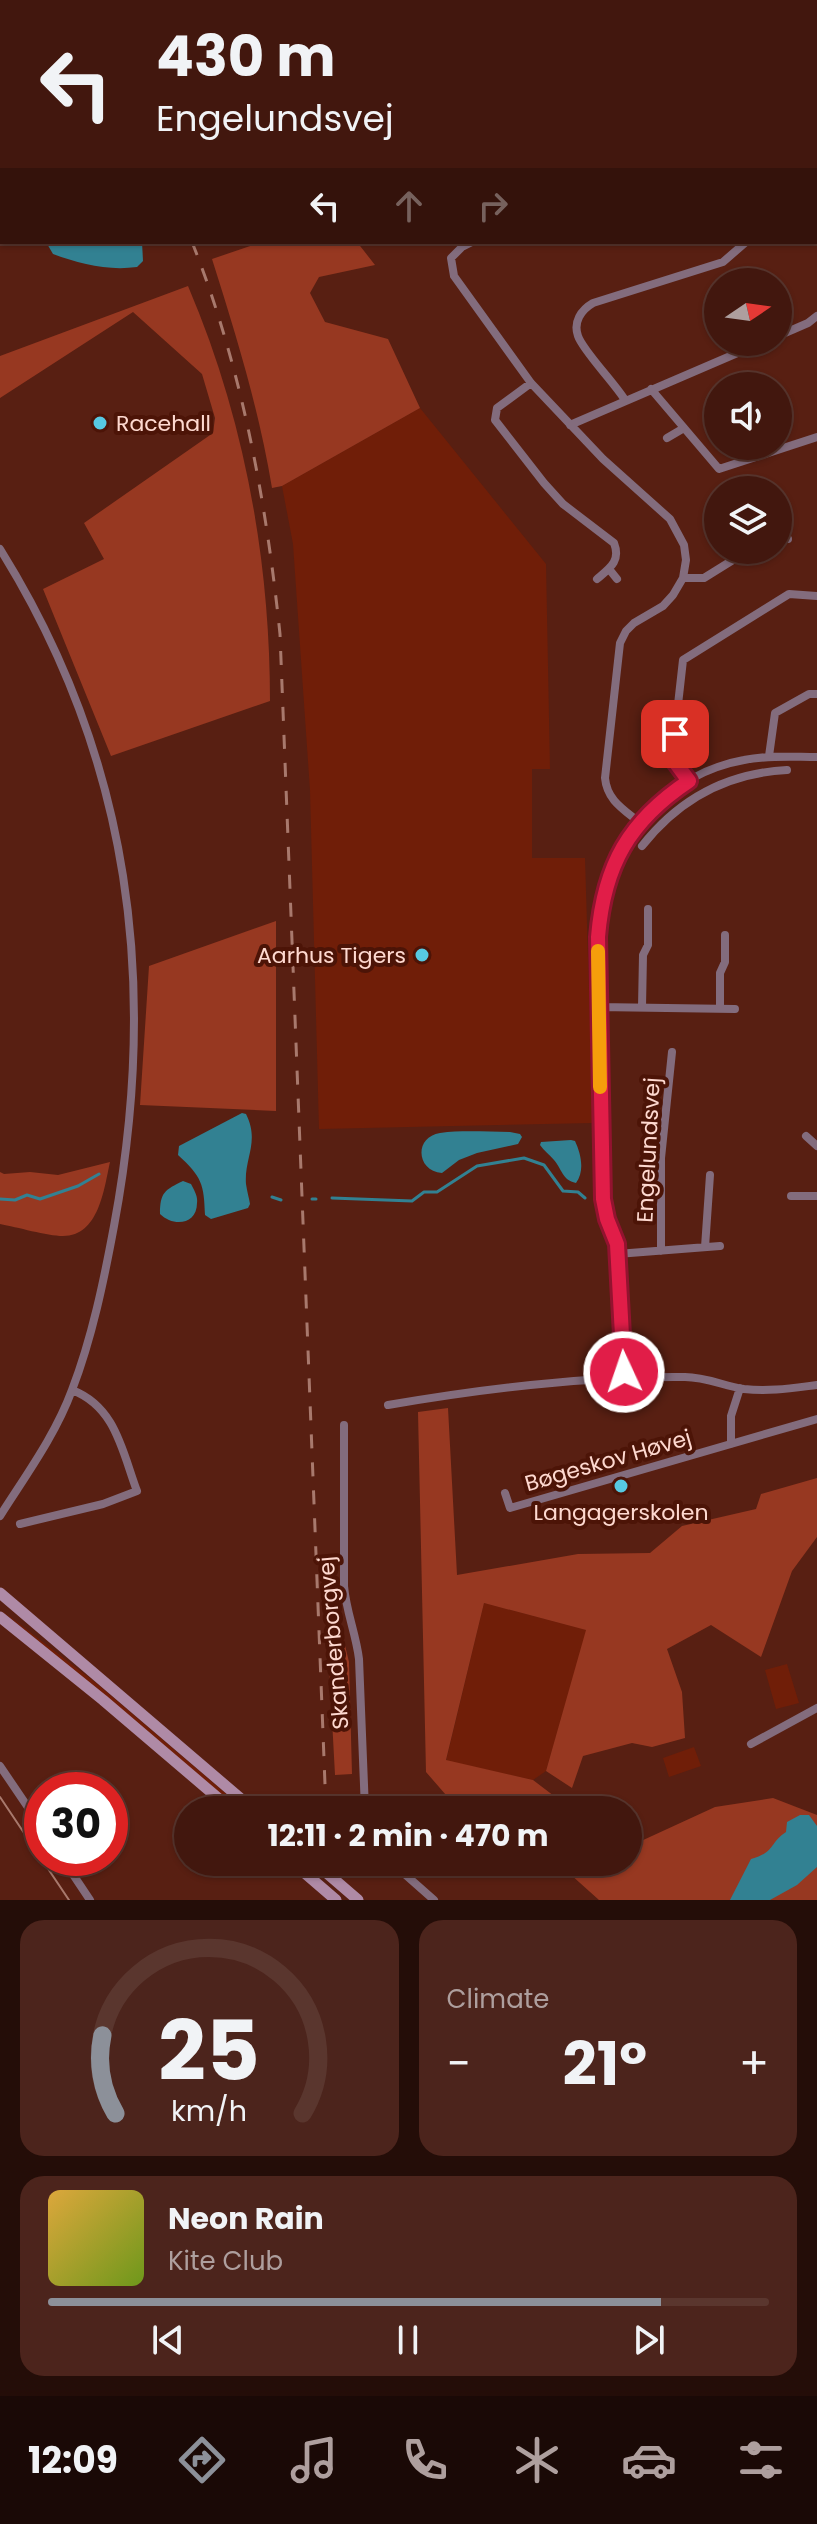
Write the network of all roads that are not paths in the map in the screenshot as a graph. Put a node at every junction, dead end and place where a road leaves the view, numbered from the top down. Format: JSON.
{"nodes":[{"id":1,"x":468,"y":244,"type":"edge"},
{"id":2,"x":744,"y":244,"type":"edge"},
{"id":3,"x":817,"y":316,"type":"edge"},
{"id":4,"x":792,"y":330,"type":"edge"},
{"id":5,"x":730,"y":356,"type":"edge"},
{"id":6,"x":531,"y":383,"type":"junction"},
{"id":7,"x":651,"y":389,"type":"junction"},
{"id":8,"x":625,"y":400,"type":"junction"},
{"id":9,"x":570,"y":425,"type":"junction"},
{"id":10,"x":684,"y":428,"type":"junction"},
{"id":11,"x":817,"y":437,"type":"edge"},
{"id":12,"x":667,"y":438,"type":"dead end"},
{"id":13,"x":0,"y":549,"type":"edge"},
{"id":14,"x":726,"y":564,"type":"edge"},
{"id":15,"x":609,"y":569,"type":"junction"},
{"id":16,"x":683,"y":578,"type":"junction"},
{"id":17,"x":597,"y":579,"type":"dead end"},
{"id":18,"x":617,"y":579,"type":"dead end"},
{"id":19,"x":817,"y":596,"type":"edge"},
{"id":20,"x":817,"y":694,"type":"edge"},
{"id":21,"x":769,"y":756,"type":"junction"},
{"id":22,"x":817,"y":757,"type":"edge"},
{"id":23,"x":787,"y":770,"type":"dead end"},
{"id":24,"x":689,"y":781,"type":"junction"},
{"id":25,"x":651,"y":810,"type":"junction"},
{"id":26,"x":639,"y":822,"type":"junction"},
{"id":27,"x":662,"y":822,"type":"junction"},
{"id":28,"x":642,"y":846,"type":"dead end"},
{"id":29,"x":648,"y":909,"type":"dead end"},
{"id":30,"x":725,"y":935,"type":"dead end"},
{"id":31,"x":598,"y":1007,"type":"junction"},
{"id":32,"x":642,"y":1007,"type":"junction"},
{"id":33,"x":720,"y":1009,"type":"junction"},
{"id":34,"x":735,"y":1009,"type":"dead end"},
{"id":35,"x":672,"y":1052,"type":"dead end"},
{"id":36,"x":806,"y":1136,"type":"dead end"},
{"id":37,"x":817,"y":1146,"type":"edge"},
{"id":38,"x":710,"y":1175,"type":"dead end"},
{"id":39,"x":791,"y":1196,"type":"dead end"},
{"id":40,"x":817,"y":1196,"type":"edge"},
{"id":41,"x":720,"y":1246,"type":"dead end"},
{"id":42,"x":705,"y":1247,"type":"junction"},
{"id":43,"x":661,"y":1251,"type":"junction"},
{"id":44,"x":617,"y":1254,"type":"junction"},
{"id":45,"x":625,"y":1378,"type":"junction"},
{"id":46,"x":817,"y":1385,"type":"edge"},
{"id":47,"x":740,"y":1388,"type":"junction"},
{"id":48,"x":72,"y":1390,"type":"junction"},
{"id":49,"x":388,"y":1405,"type":"dead end"},
{"id":50,"x":817,"y":1419,"type":"edge"},
{"id":51,"x":344,"y":1425,"type":"dead end"},
{"id":52,"x":731,"y":1444,"type":"junction"},
{"id":53,"x":19,"y":1486,"type":"junction"},
{"id":54,"x":505,"y":1493,"type":"dead end"},
{"id":55,"x":0,"y":1505,"type":"edge"},
{"id":56,"x":0,"y":1516,"type":"edge"},
{"id":57,"x":20,"y":1524,"type":"dead end"},
{"id":58,"x":0,"y":1593,"type":"edge"},
{"id":59,"x":0,"y":1603,"type":"edge"},
{"id":60,"x":0,"y":1617,"type":"edge"},
{"id":61,"x":48,"y":1634,"type":"junction"},
{"id":62,"x":817,"y":1708,"type":"edge"},
{"id":63,"x":751,"y":1744,"type":"dead end"},
{"id":64,"x":0,"y":1766,"type":"edge"},
{"id":65,"x":216,"y":1796,"type":"edge"},
{"id":66,"x":238,"y":1796,"type":"edge"},
{"id":67,"x":364,"y":1796,"type":"edge"},
{"id":68,"x":24,"y":1801,"type":"edge"},
{"id":69,"x":74,"y":1876,"type":"edge"},
{"id":70,"x":308,"y":1876,"type":"edge"},
{"id":71,"x":330,"y":1876,"type":"edge"},
{"id":72,"x":407,"y":1876,"type":"edge"},
{"id":73,"x":90,"y":1900,"type":"edge"},
{"id":74,"x":336,"y":1900,"type":"edge"},
{"id":75,"x":358,"y":1900,"type":"edge"},
{"id":76,"x":434,"y":1900,"type":"edge"}],
"edges":[{"from":1,"to":6,"type":"street"},
{"from":2,"to":8,"type":"street"},
{"from":3,"to":4,"type":"street"},
{"from":5,"to":7,"type":"street"},
{"from":6,"to":9,"type":"street"},
{"from":6,"to":15,"type":"street"},
{"from":7,"to":8,"type":"street"},
{"from":7,"to":10,"type":"street"},
{"from":8,"to":9,"type":"street"},
{"from":9,"to":16,"type":"street"},
{"from":10,"to":11,"type":"street"},
{"from":10,"to":12,"type":"street"},
{"from":13,"to":48,"type":"street"},
{"from":14,"to":16,"type":"street"},
{"from":15,"to":17,"type":"street"},
{"from":15,"to":18,"type":"street"},
{"from":16,"to":26,"type":"street"},
{"from":19,"to":24,"type":"street"},
{"from":20,"to":21,"type":"street"},
{"from":21,"to":22,"type":"street","name":"Engelundsvej"},
{"from":21,"to":24,"type":"street","name":"Engelundsvej"},
{"from":23,"to":27,"type":"street"},
{"from":24,"to":25,"type":"street","name":"Engelundsvej"},
{"from":25,"to":26,"type":"street","name":"Engelundsvej"},
{"from":25,"to":27,"type":"street"},
{"from":26,"to":31,"type":"street","name":"Engelundsvej"},
{"from":27,"to":28,"type":"street"},
{"from":29,"to":32,"type":"street"},
{"from":30,"to":33,"type":"street"},
{"from":31,"to":32,"type":"street"},
{"from":31,"to":44,"type":"street","name":"Engelundsvej"},
{"from":32,"to":33,"type":"street"},
{"from":33,"to":34,"type":"street"},
{"from":35,"to":43,"type":"street","name":"Engelundsvej"},
{"from":36,"to":37,"type":"street"},
{"from":38,"to":42,"type":"street"},
{"from":39,"to":40,"type":"street"},
{"from":41,"to":42,"type":"street","name":"Engelundsvej"},
{"from":42,"to":43,"type":"street","name":"Engelundsvej"},
{"from":43,"to":44,"type":"street","name":"Engelundsvej"},
{"from":44,"to":45,"type":"street","name":"Engelundsvej"},
{"from":45,"to":47,"type":"street"},
{"from":45,"to":49,"type":"street"},
{"from":46,"to":47,"type":"street"},
{"from":47,"to":52,"type":"street"},
{"from":48,"to":53,"type":"street"},
{"from":48,"to":57,"type":"street"},
{"from":50,"to":52,"type":"street","name":"Bøgeskov Høvej"},
{"from":51,"to":67,"type":"street","name":"Skanderborgvej"},
{"from":52,"to":54,"type":"street","name":"Bøgeskov Høvej"},
{"from":53,"to":55,"type":"street"},
{"from":53,"to":56,"type":"street"},
{"from":58,"to":61,"type":"main road"},
{"from":59,"to":61,"type":"main road"},
{"from":60,"to":65,"type":"main road"},
{"from":61,"to":66,"type":"main road"},
{"from":62,"to":63,"type":"street"},
{"from":64,"to":68,"type":"street"},
{"from":69,"to":73,"type":"street"},
{"from":70,"to":74,"type":"main road"},
{"from":71,"to":75,"type":"main road"},
{"from":72,"to":76,"type":"street"}]}
